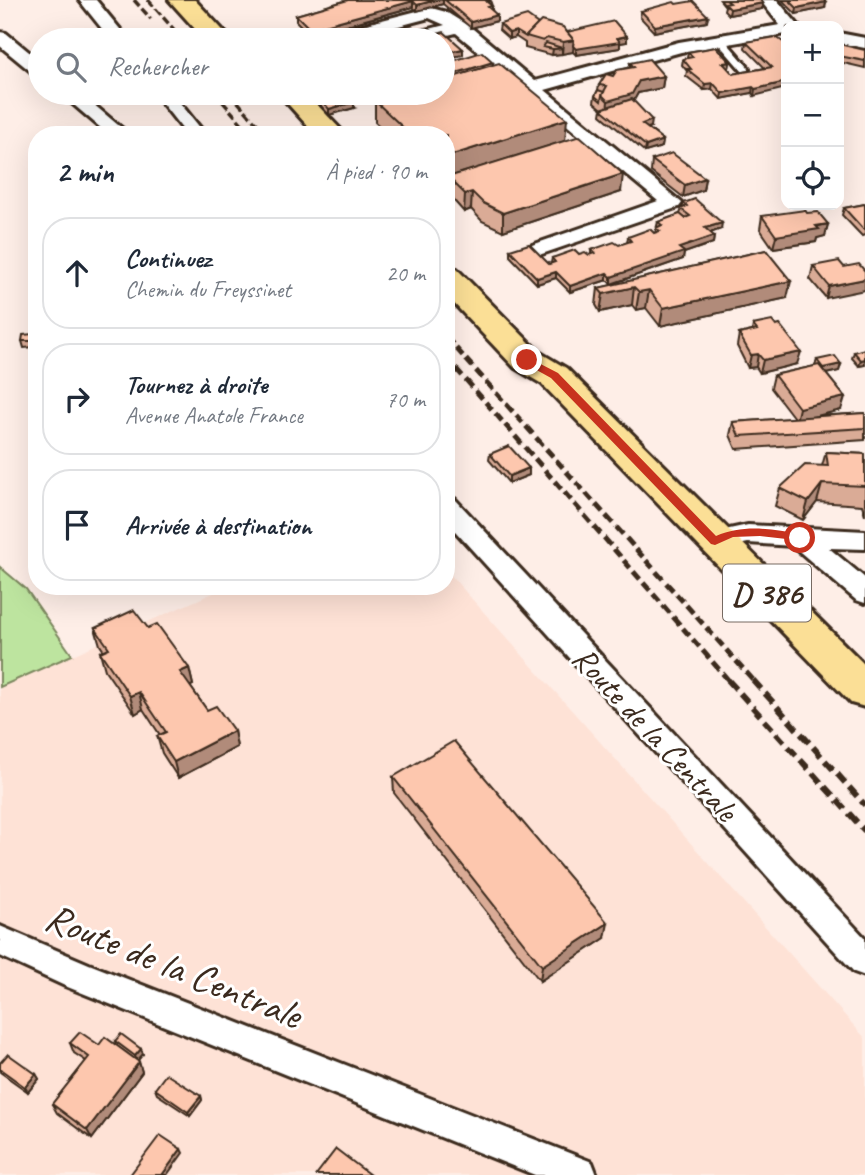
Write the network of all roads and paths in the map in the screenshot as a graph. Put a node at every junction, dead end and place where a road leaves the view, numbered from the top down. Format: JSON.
{"nodes":[{"id":1,"x":88,"y":0,"type":"edge"},
{"id":2,"x":181,"y":0,"type":"edge"},
{"id":3,"x":203,"y":0,"type":"edge"},
{"id":4,"x":768,"y":0,"type":"edge"},
{"id":5,"x":783,"y":21,"type":"edge"},
{"id":6,"x":459,"y":27,"type":"junction"},
{"id":7,"x":110,"y":28,"type":"edge"},
{"id":8,"x":208,"y":28,"type":"edge"},
{"id":9,"x":230,"y":28,"type":"edge"},
{"id":10,"x":372,"y":28,"type":"edge"},
{"id":11,"x":455,"y":28,"type":"edge"},
{"id":12,"x":781,"y":29,"type":"edge"},
{"id":13,"x":0,"y":37,"type":"edge"},
{"id":14,"x":844,"y":39,"type":"edge"},
{"id":15,"x":720,"y":40,"type":"junction"},
{"id":16,"x":865,"y":43,"type":"edge"},
{"id":17,"x":28,"y":59,"type":"edge"},
{"id":18,"x":746,"y":69,"type":"edge"},
{"id":19,"x":532,"y":88,"type":"junction"},
{"id":20,"x":84,"y":105,"type":"edge"},
{"id":21,"x":173,"y":105,"type":"edge"},
{"id":22,"x":288,"y":105,"type":"edge"},
{"id":23,"x":303,"y":115,"type":"edge"},
{"id":24,"x":110,"y":126,"type":"edge"},
{"id":25,"x":190,"y":126,"type":"edge"},
{"id":26,"x":319,"y":126,"type":"edge"},
{"id":27,"x":539,"y":249,"type":"dead end"},
{"id":28,"x":455,"y":259,"type":"edge"},
{"id":29,"x":455,"y":285,"type":"edge"},
{"id":30,"x":554,"y":376,"type":"junction"},
{"id":31,"x":455,"y":515,"type":"edge"},
{"id":32,"x":800,"y":538,"type":"junction"},
{"id":33,"x":865,"y":540,"type":"edge"},
{"id":34,"x":715,"y":541,"type":"junction"},
{"id":35,"x":865,"y":593,"type":"edge"},
{"id":36,"x":865,"y":691,"type":"edge"},
{"id":37,"x":3,"y":943,"type":"edge"},
{"id":38,"x":865,"y":961,"type":"edge"},
{"id":39,"x":579,"y":1175,"type":"edge"}],
"edges":[{"from":1,"to":7,"type":"street"},
{"from":2,"to":8,"type":"main road"},
{"from":3,"to":9,"type":"main road"},
{"from":4,"to":5,"type":"street"},
{"from":6,"to":10,"type":"street"},
{"from":6,"to":11,"type":"street"},
{"from":6,"to":19,"type":"street"},
{"from":12,"to":15,"type":"street"},
{"from":13,"to":17,"type":"street"},
{"from":14,"to":16,"type":"street"},
{"from":15,"to":18,"type":"lane"},
{"from":15,"to":19,"type":"street"},
{"from":19,"to":27,"type":"street"},
{"from":20,"to":24,"type":"street"},
{"from":21,"to":25,"type":"street"},
{"from":22,"to":23,"type":"main road"},
{"from":23,"to":26,"type":"main road"},
{"from":28,"to":30,"type":"main road","number":"D 386"},
{"from":29,"to":30,"type":"main road","number":"D 386"},
{"from":30,"to":34,"type":"main road","number":"D 386"},
{"from":31,"to":38,"type":"street","name":"Route de la Centrale"},
{"from":32,"to":33,"type":"street"},
{"from":32,"to":34,"type":"street"},
{"from":32,"to":35,"type":"street"},
{"from":34,"to":36,"type":"main road","number":"D 386"},
{"from":37,"to":39,"type":"street","name":"Route de la Centrale"}]}
